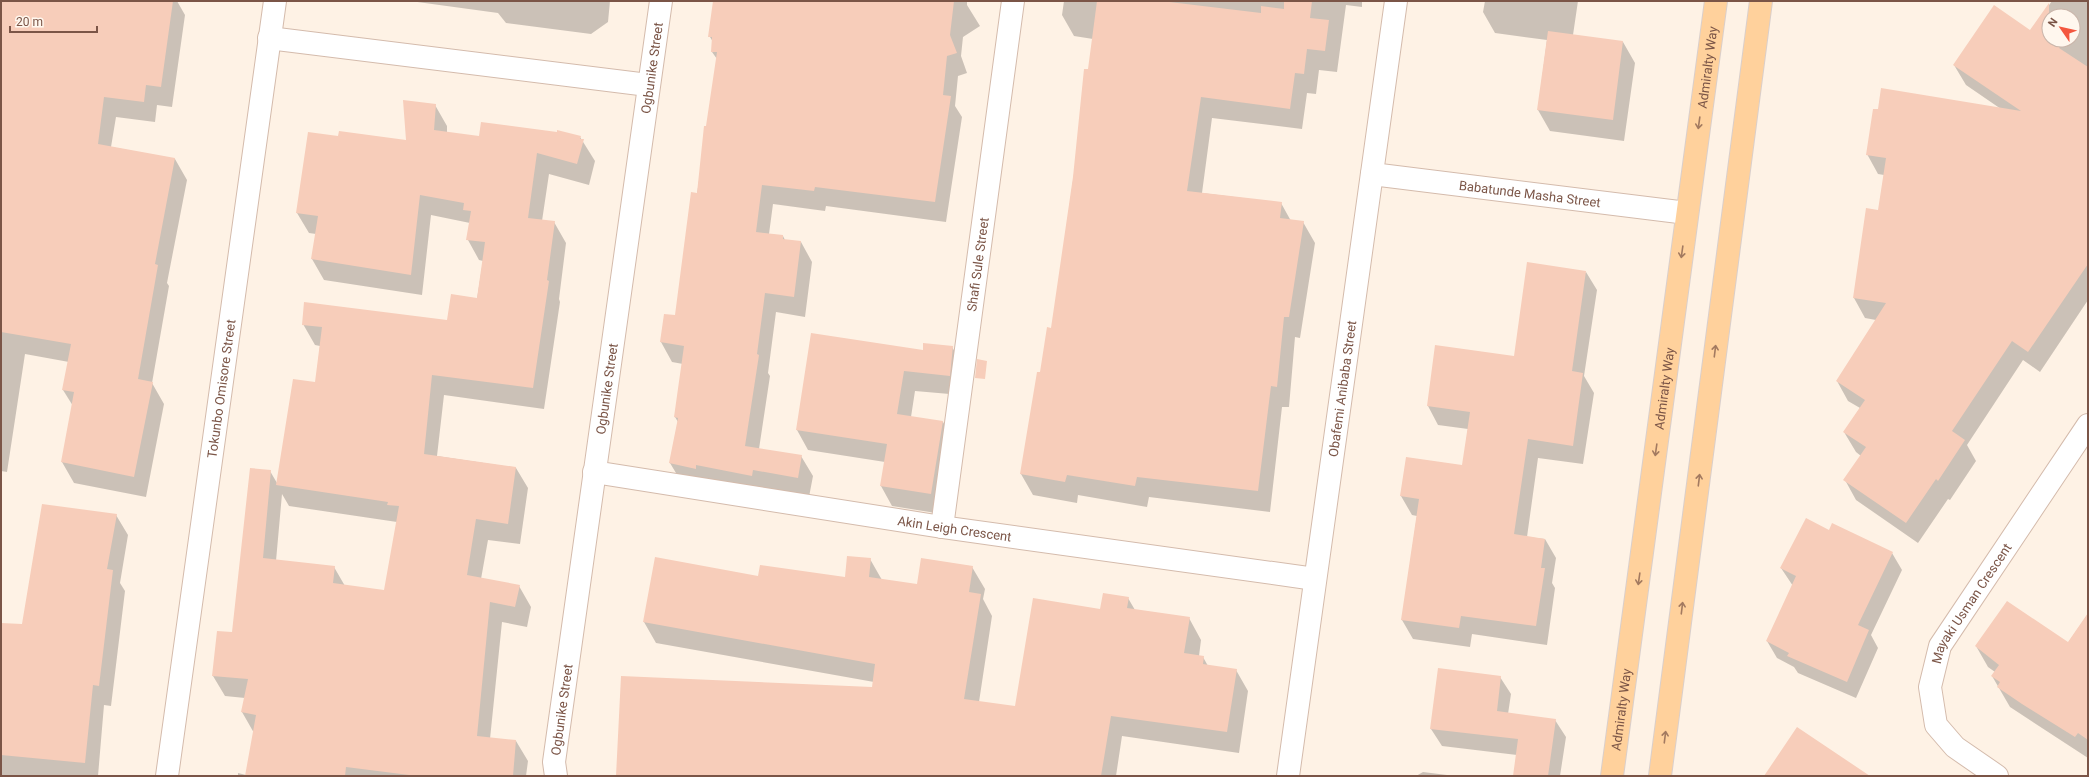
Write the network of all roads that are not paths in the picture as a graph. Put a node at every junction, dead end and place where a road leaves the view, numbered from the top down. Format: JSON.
{"nodes":[{"id":1,"x":275,"y":1,"type":"edge"},
{"id":2,"x":661,"y":1,"type":"edge"},
{"id":3,"x":1013,"y":1,"type":"edge"},
{"id":4,"x":1396,"y":1,"type":"edge"},
{"id":5,"x":1716,"y":1,"type":"edge"},
{"id":6,"x":1761,"y":1,"type":"edge"},
{"id":7,"x":269,"y":38,"type":"junction"},
{"id":8,"x":648,"y":85,"type":"junction"},
{"id":9,"x":1372,"y":174,"type":"junction"},
{"id":10,"x":1687,"y":213,"type":"junction"},
{"id":11,"x":2088,"y":425,"type":"edge"},
{"id":12,"x":594,"y":472,"type":"junction"},
{"id":13,"x":942,"y":527,"type":"junction"},
{"id":14,"x":1316,"y":580,"type":"junction"},
{"id":15,"x":167,"y":776,"type":"edge"},
{"id":16,"x":556,"y":776,"type":"edge"},
{"id":17,"x":1288,"y":776,"type":"edge"},
{"id":18,"x":1612,"y":776,"type":"edge"},
{"id":19,"x":1660,"y":776,"type":"edge"},
{"id":20,"x":1997,"y":776,"type":"edge"}],
"edges":[{"from":1,"to":7,"type":"street","name":"Tokunbo Omisore Street"},
{"from":2,"to":8,"type":"street","name":"Ogbunike Street"},
{"from":3,"to":13,"type":"street","name":"Shafi Sule Street"},
{"from":4,"to":9,"type":"street","name":"Obafemi Anibaba Street"},
{"from":5,"to":10,"type":"main road","name":"Admiralty Way","one_way":true},
{"from":19,"to":6,"type":"main road","one_way":true},
{"from":7,"to":8,"type":"street"},
{"from":7,"to":15,"type":"street","name":"Tokunbo Omisore Street"},
{"from":8,"to":12,"type":"street","name":"Ogbunike Street"},
{"from":9,"to":10,"type":"street","name":"Babatunde Masha Street"},
{"from":9,"to":14,"type":"street","name":"Obafemi Anibaba Street"},
{"from":10,"to":18,"type":"main road","name":"Admiralty Way","one_way":true},
{"from":11,"to":20,"type":"street","name":"Mayaki Usman Crescent"},
{"from":12,"to":13,"type":"street","name":"Akin Leigh Crescent"},
{"from":12,"to":16,"type":"street","name":"Ogbunike Street"},
{"from":13,"to":14,"type":"street","name":"Akin Leigh Crescent"},
{"from":14,"to":17,"type":"street","name":"Obafemi Anibaba Street"}]}
